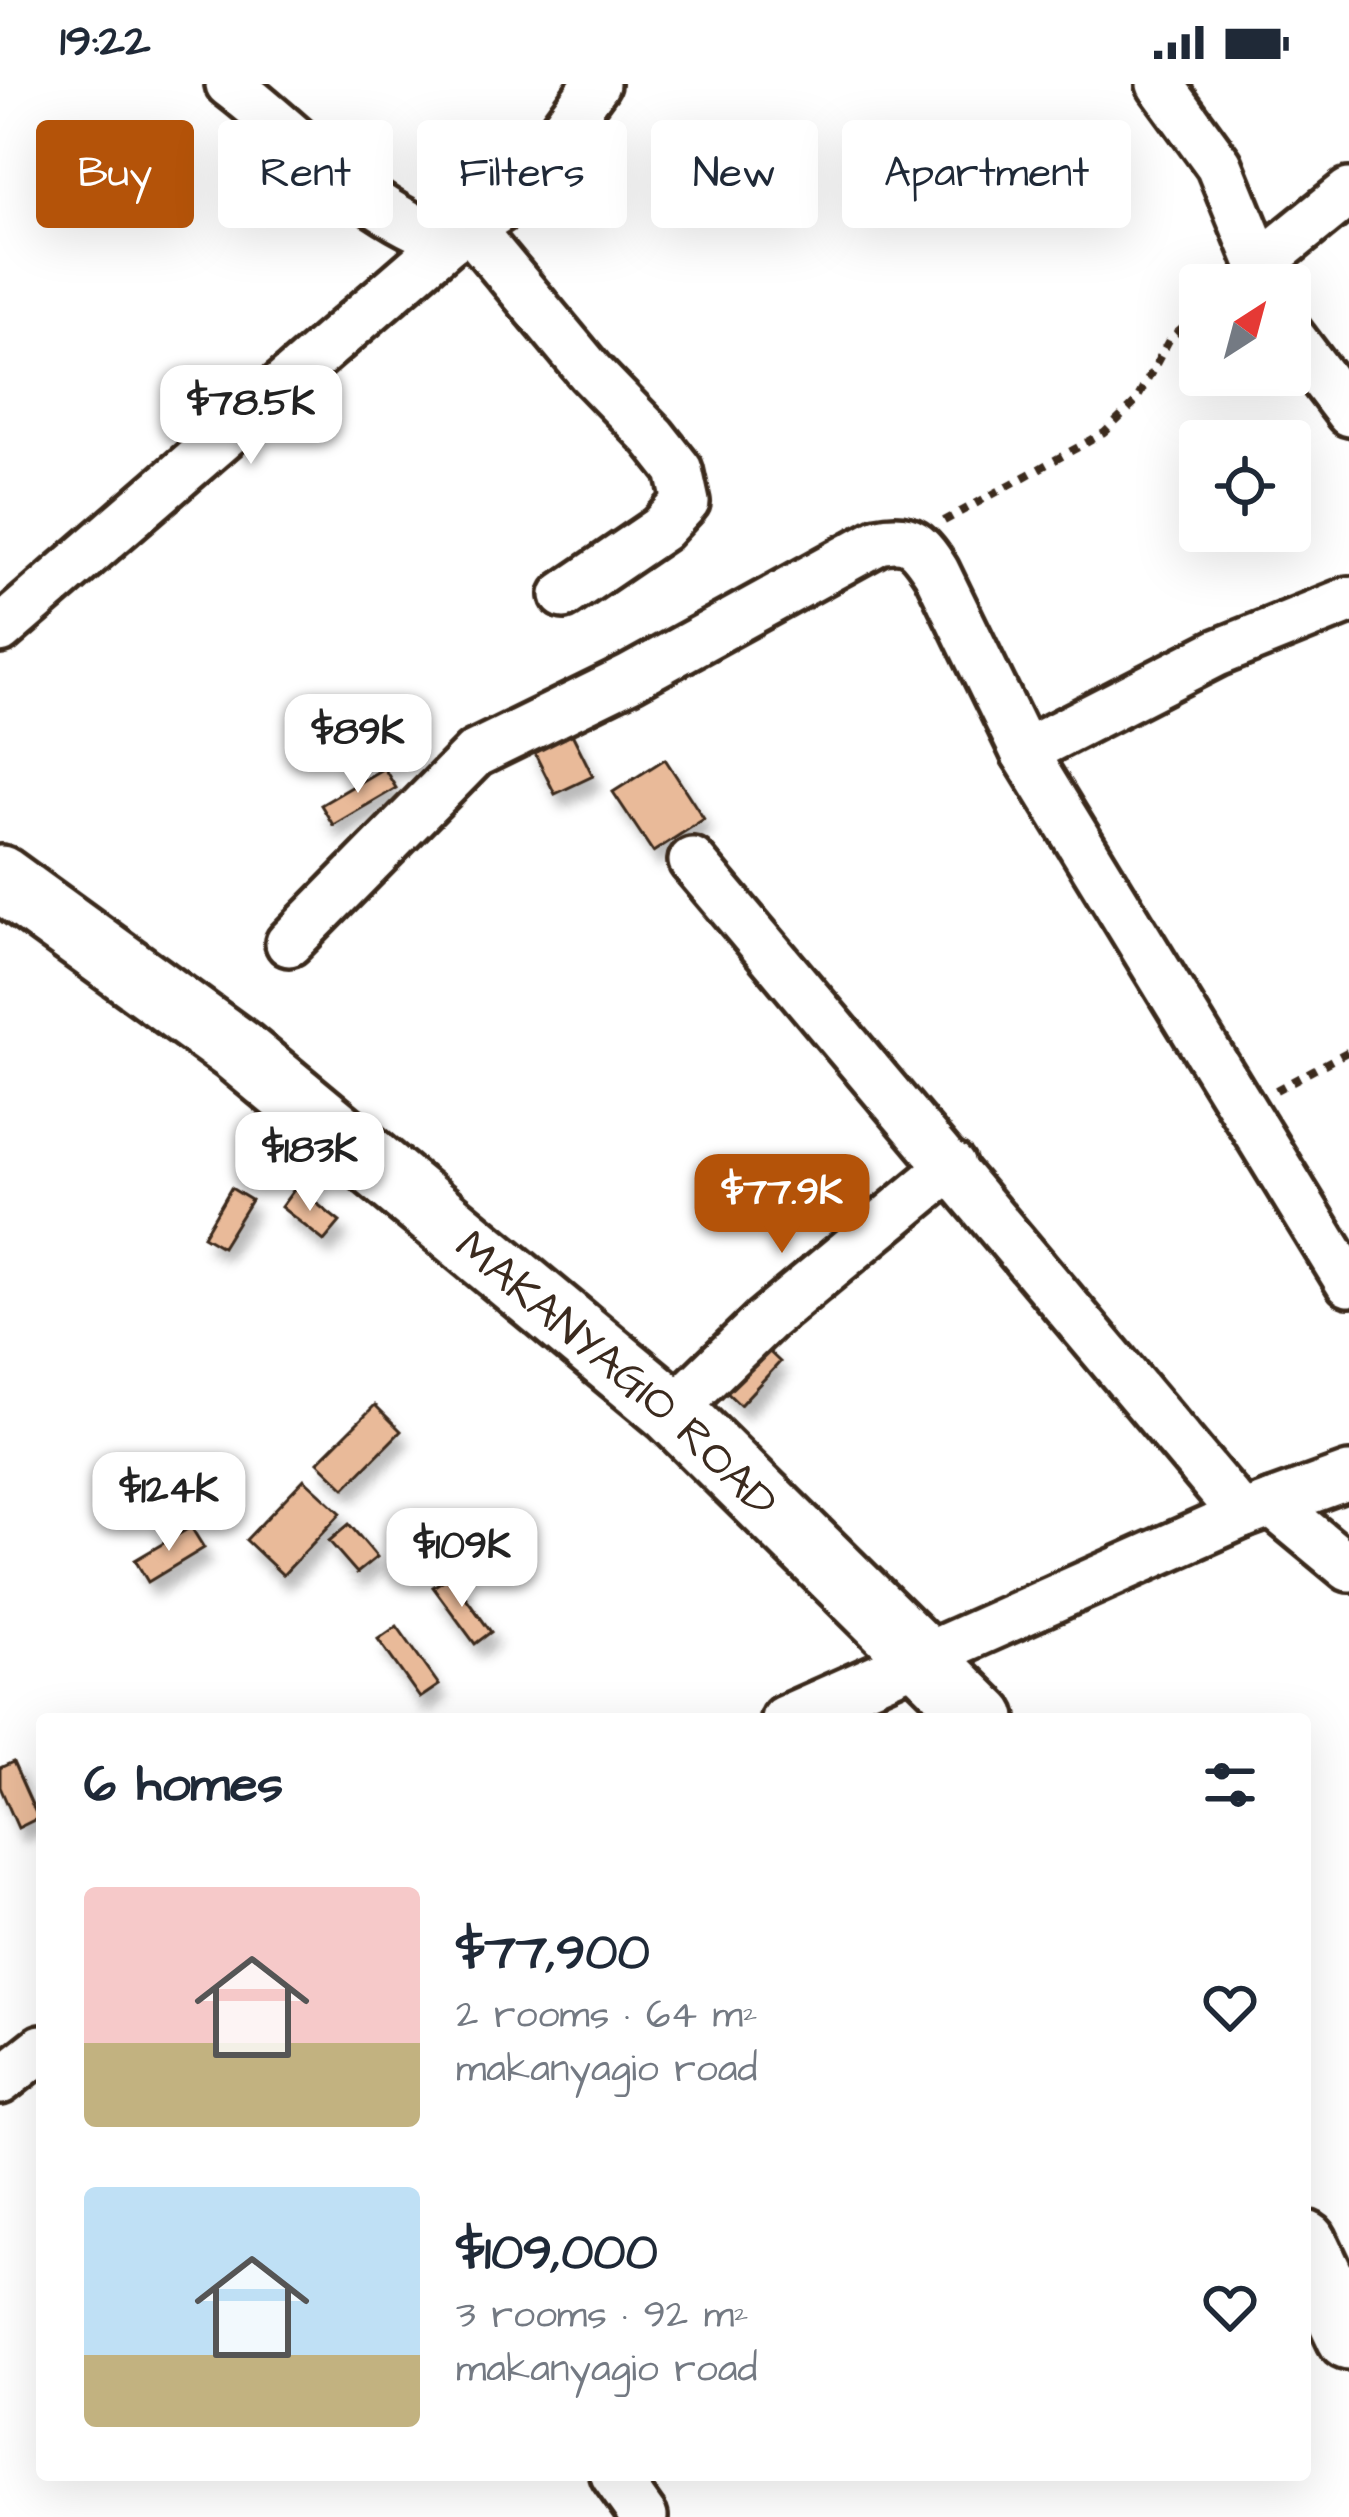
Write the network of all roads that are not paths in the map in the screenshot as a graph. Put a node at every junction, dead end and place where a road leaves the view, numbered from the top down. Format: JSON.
{"nodes":[{"id":1,"x":230,"y":84,"type":"edge"},
{"id":2,"x":596,"y":84,"type":"edge"},
{"id":3,"x":1160,"y":84,"type":"edge"},
{"id":4,"x":1349,"y":192,"type":"edge"},
{"id":5,"x":461,"y":236,"type":"junction"},
{"id":6,"x":1260,"y":264,"type":"edge"},
{"id":7,"x":1275,"y":264,"type":"edge"},
{"id":8,"x":1311,"y":363,"type":"edge"},
{"id":9,"x":1349,"y":413,"type":"edge"},
{"id":10,"x":564,"y":595,"type":"dead end"},
{"id":11,"x":1349,"y":600,"type":"edge"},
{"id":12,"x":0,"y":630,"type":"edge"},
{"id":13,"x":1024,"y":752,"type":"junction"},
{"id":14,"x":692,"y":861,"type":"dead end"},
{"id":15,"x":0,"y":878,"type":"edge"},
{"id":16,"x":289,"y":943,"type":"dead end"},
{"id":17,"x":952,"y":1166,"type":"junction"},
{"id":18,"x":1349,"y":1283,"type":"edge"},
{"id":19,"x":672,"y":1411,"type":"junction"},
{"id":20,"x":1349,"y":1476,"type":"edge"},
{"id":21,"x":1257,"y":1509,"type":"junction"},
{"id":22,"x":1349,"y":1568,"type":"edge"},
{"id":23,"x":920,"y":1654,"type":"junction"},
{"id":24,"x":797,"y":1713,"type":"edge"},
{"id":25,"x":977,"y":1713,"type":"edge"},
{"id":26,"x":36,"y":2053,"type":"edge"},
{"id":27,"x":0,"y":2081,"type":"edge"},
{"id":28,"x":1311,"y":2256,"type":"edge"},
{"id":29,"x":1349,"y":2337,"type":"edge"},
{"id":30,"x":618,"y":2481,"type":"edge"},
{"id":31,"x":644,"y":2517,"type":"edge"}],
"edges":[{"from":1,"to":5,"type":"street"},
{"from":2,"to":5,"type":"street"},
{"from":3,"to":6,"type":"street"},
{"from":4,"to":7,"type":"street"},
{"from":5,"to":10,"type":"street"},
{"from":5,"to":12,"type":"street"},
{"from":8,"to":9,"type":"street"},
{"from":11,"to":13,"type":"street"},
{"from":13,"to":16,"type":"street"},
{"from":13,"to":18,"type":"street"},
{"from":14,"to":17,"type":"street"},
{"from":15,"to":19,"type":"street","name":"MAKANYAGIO ROAD"},
{"from":17,"to":19,"type":"street"},
{"from":17,"to":21,"type":"street"},
{"from":19,"to":23,"type":"street","name":"MAKANYAGIO ROAD"},
{"from":20,"to":21,"type":"street"},
{"from":21,"to":22,"type":"street"},
{"from":21,"to":23,"type":"street"},
{"from":23,"to":24,"type":"street"},
{"from":23,"to":25,"type":"street","name":"MAKANYAGIO ROAD"},
{"from":26,"to":27,"type":"street"},
{"from":28,"to":29,"type":"street"},
{"from":30,"to":31,"type":"street"}]}
